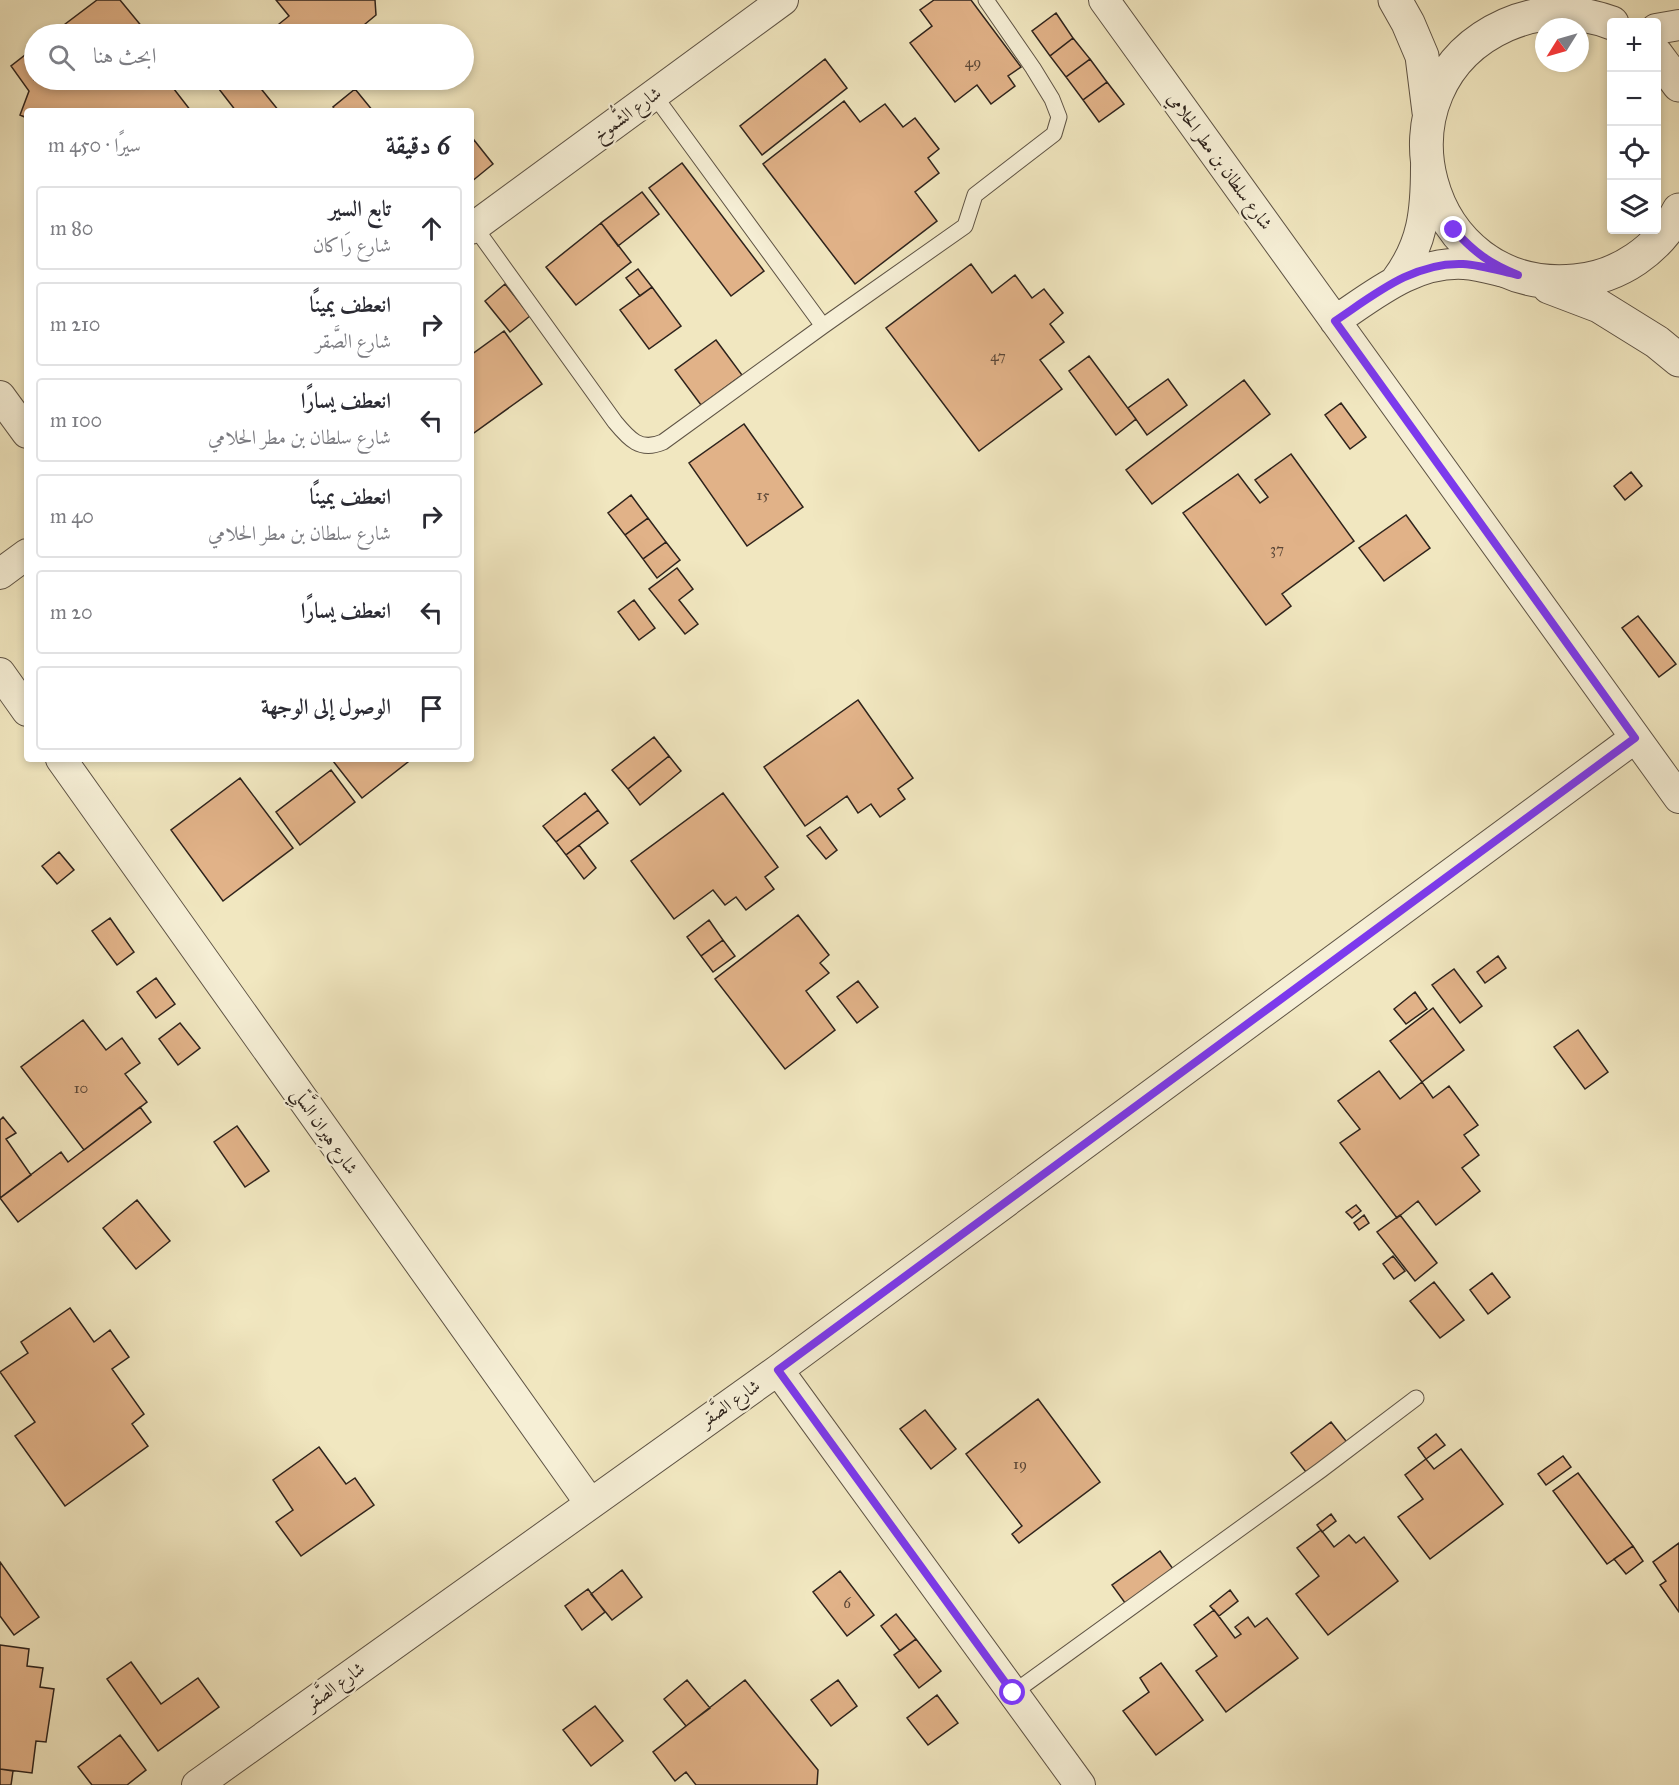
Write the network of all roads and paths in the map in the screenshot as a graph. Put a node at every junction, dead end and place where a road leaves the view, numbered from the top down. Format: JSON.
{"nodes":[{"id":1,"x":783,"y":0,"type":"edge"},
{"id":2,"x":986,"y":0,"type":"edge"},
{"id":3,"x":1104,"y":0,"type":"edge"},
{"id":4,"x":1395,"y":0,"type":"edge"},
{"id":5,"x":1549,"y":0,"type":"edge"},
{"id":6,"x":1599,"y":19,"type":"edge"},
{"id":7,"x":1679,"y":25,"type":"edge"},
{"id":8,"x":1661,"y":28,"type":"edge"},
{"id":9,"x":1661,"y":61,"type":"edge"},
{"id":10,"x":1679,"y":84,"type":"edge"},
{"id":11,"x":654,"y":94,"type":"junction"},
{"id":12,"x":1430,"y":114,"type":"junction"},
{"id":13,"x":1426,"y":157,"type":"junction"},
{"id":14,"x":1679,"y":210,"type":"edge"},
{"id":15,"x":474,"y":227,"type":"edge"},
{"id":16,"x":474,"y":229,"type":"edge"},
{"id":17,"x":1524,"y":277,"type":"junction"},
{"id":18,"x":1396,"y":280,"type":"junction"},
{"id":19,"x":1335,"y":321,"type":"junction"},
{"id":20,"x":823,"y":326,"type":"junction"},
{"id":21,"x":1679,"y":360,"type":"edge"},
{"id":22,"x":0,"y":396,"type":"edge"},
{"id":23,"x":24,"y":429,"type":"edge"},
{"id":24,"x":24,"y":556,"type":"edge"},
{"id":25,"x":0,"y":574,"type":"edge"},
{"id":26,"x":0,"y":673,"type":"edge"},
{"id":27,"x":24,"y":707,"type":"edge"},
{"id":28,"x":1635,"y":738,"type":"junction"},
{"id":29,"x":63,"y":762,"type":"edge"},
{"id":30,"x":1679,"y":798,"type":"edge"},
{"id":31,"x":778,"y":1370,"type":"junction"},
{"id":32,"x":1416,"y":1398,"type":"dead end"},
{"id":33,"x":590,"y":1503,"type":"junction"},
{"id":34,"x":1013,"y":1693,"type":"junction"},
{"id":35,"x":197,"y":1785,"type":"edge"},
{"id":36,"x":1080,"y":1785,"type":"edge"}],
"edges":[{"from":1,"to":11,"type":"street","name":"شارع الشُّموخ"},
{"from":2,"to":20,"type":"lane"},
{"from":3,"to":19,"type":"street","name":"شارع سلطان بن مطر الحلامي"},
{"from":4,"to":12,"type":"street"},
{"from":5,"to":6,"type":"street"},
{"from":6,"to":12,"type":"street"},
{"from":7,"to":8,"type":"street"},
{"from":9,"to":10,"type":"street"},
{"from":11,"to":15,"type":"street","name":"شارع الشُّموخ"},
{"from":11,"to":20,"type":"lane"},
{"from":12,"to":13,"type":"street"},
{"from":13,"to":17,"type":"street"},
{"from":13,"to":18,"type":"street"},
{"from":14,"to":17,"type":"street"},
{"from":16,"to":20,"type":"lane"},
{"from":17,"to":18,"type":"street"},
{"from":17,"to":21,"type":"street"},
{"from":18,"to":19,"type":"street"},
{"from":19,"to":28,"type":"street","name":"شارع سلطان بن مطر الحلامي"},
{"from":22,"to":23,"type":"street"},
{"from":24,"to":25,"type":"street"},
{"from":26,"to":27,"type":"street"},
{"from":28,"to":30,"type":"street","name":"شارع سلطان بن مطر الحلامي"},
{"from":28,"to":31,"type":"street","name":"شارع الصَّقر"},
{"from":29,"to":33,"type":"street","name":"شارع هِيران السَّلِّي"},
{"from":31,"to":33,"type":"street","name":"شارع الصَّقر"},
{"from":31,"to":34,"type":"street"},
{"from":32,"to":34,"type":"lane"},
{"from":33,"to":35,"type":"street","name":"شارع الصَّقر"},
{"from":34,"to":36,"type":"street"}]}
